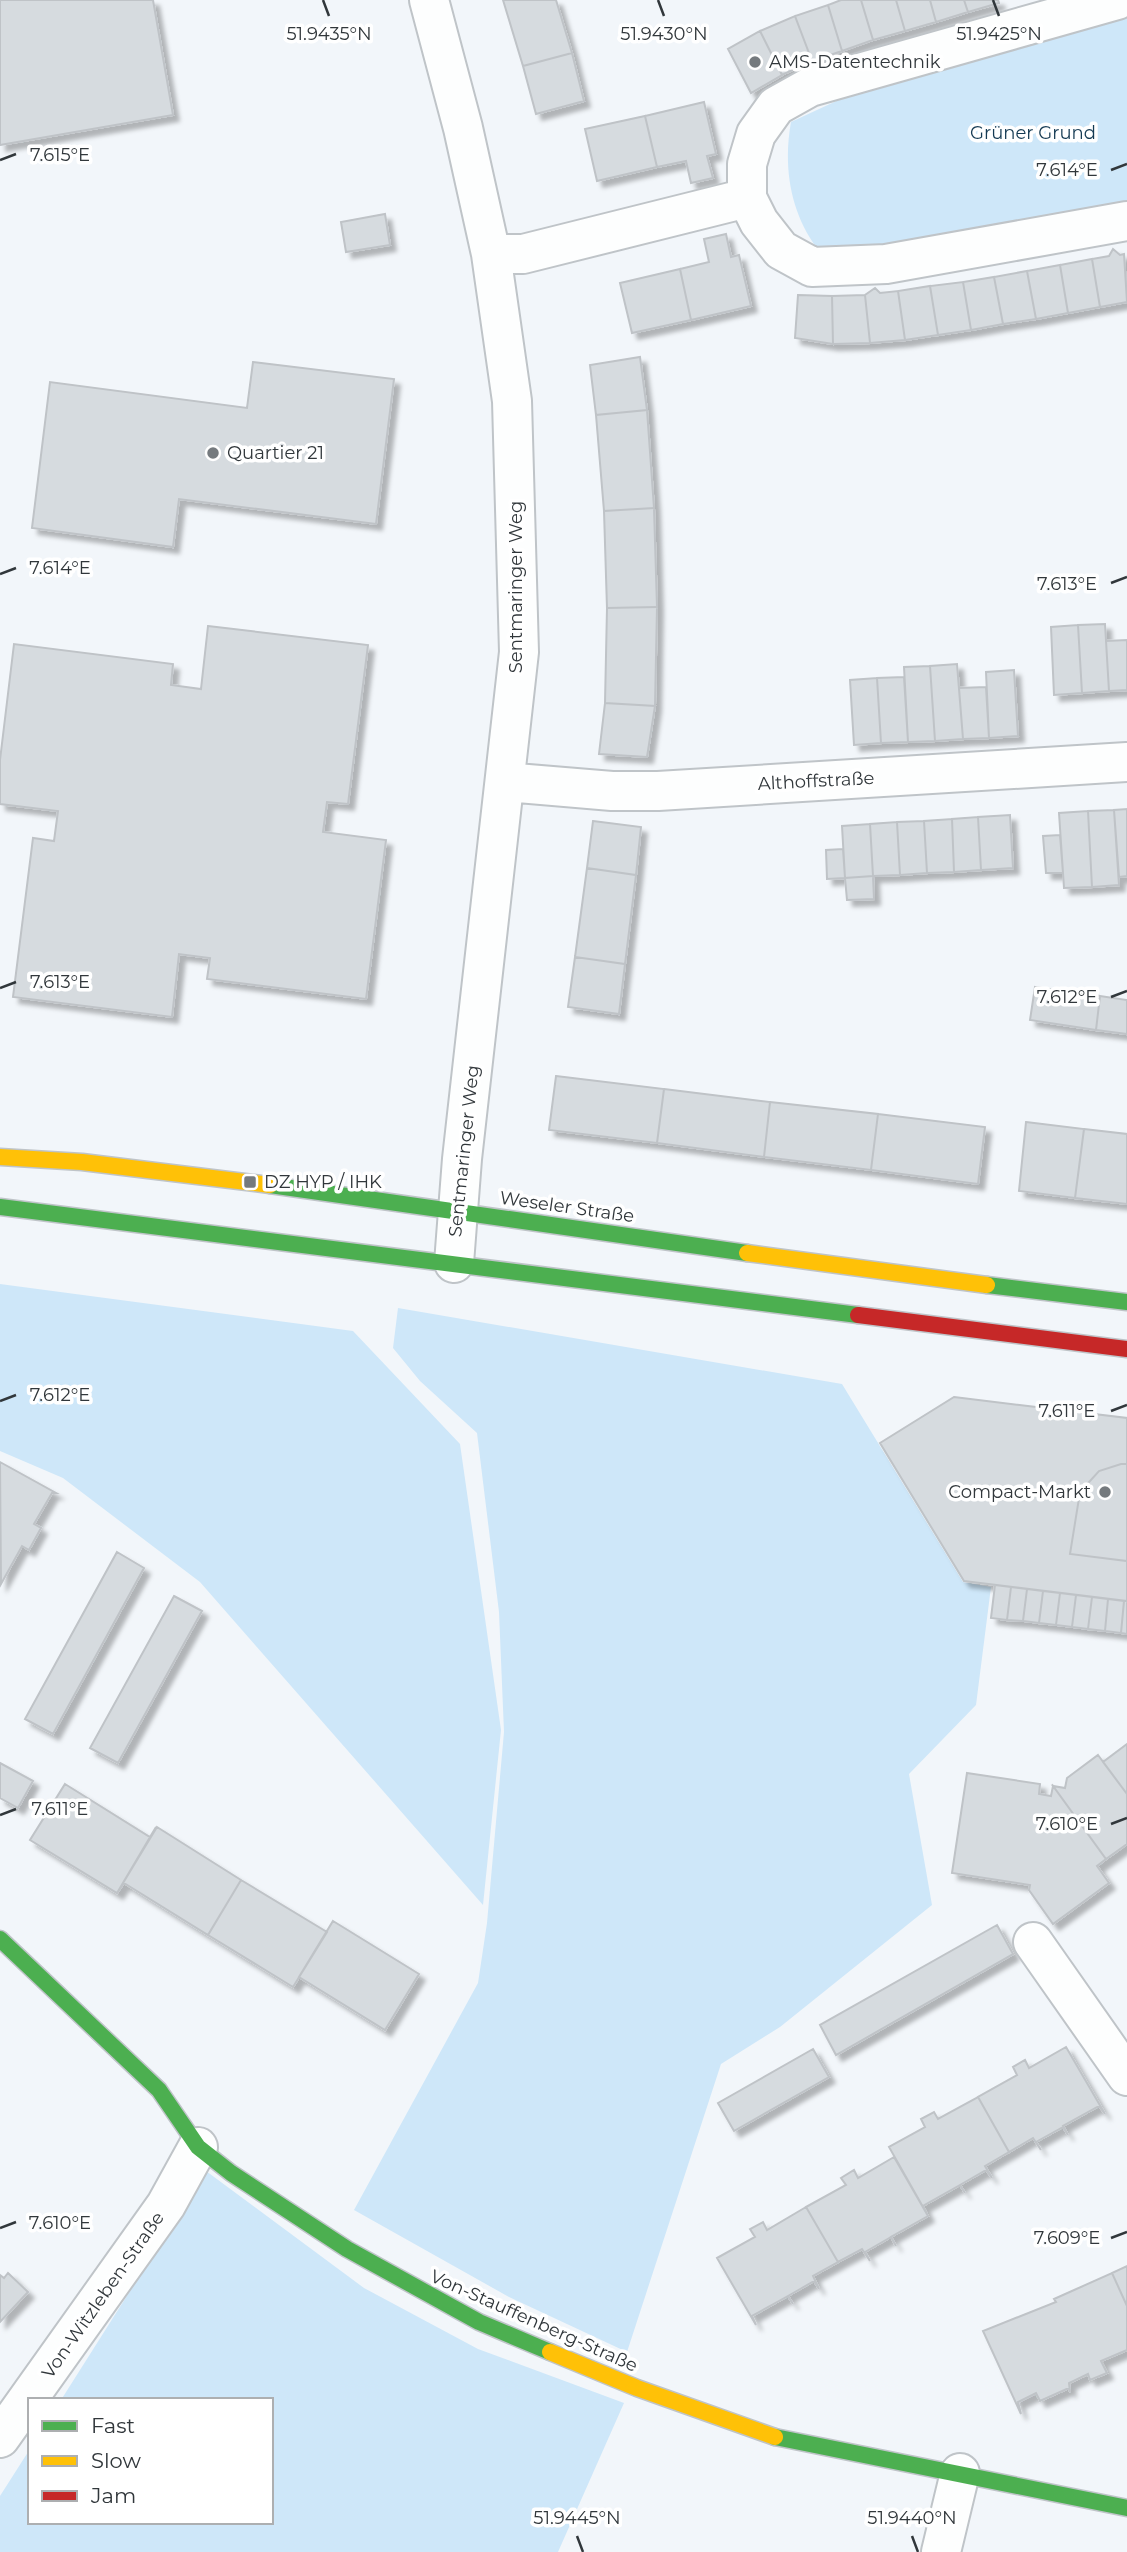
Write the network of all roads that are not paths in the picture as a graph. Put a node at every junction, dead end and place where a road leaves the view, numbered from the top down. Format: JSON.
{"nodes":[{"id":1,"x":429,"y":0,"type":"edge"},
{"id":2,"x":1117,"y":0,"type":"edge"},
{"id":3,"x":747,"y":198,"type":"junction"},
{"id":4,"x":1127,"y":221,"type":"edge"},
{"id":5,"x":491,"y":254,"type":"junction"},
{"id":6,"x":1127,"y":762,"type":"edge"},
{"id":7,"x":505,"y":782,"type":"junction"},
{"id":8,"x":0,"y":1157,"type":"edge"},
{"id":9,"x":0,"y":1207,"type":"edge"},
{"id":10,"x":458,"y":1211,"type":"junction"},
{"id":11,"x":454,"y":1263,"type":"junction"},
{"id":12,"x":1127,"y":1301,"type":"edge"},
{"id":13,"x":1127,"y":1349,"type":"edge"},
{"id":14,"x":0,"y":1939,"type":"edge"},
{"id":15,"x":1034,"y":1942,"type":"dead end"},
{"id":16,"x":1127,"y":2076,"type":"edge"},
{"id":17,"x":198,"y":2147,"type":"junction"},
{"id":18,"x":28,"y":2398,"type":"edge"},
{"id":19,"x":28,"y":2399,"type":"edge"},
{"id":20,"x":0,"y":2438,"type":"edge"},
{"id":21,"x":960,"y":2473,"type":"junction"},
{"id":22,"x":1127,"y":2508,"type":"edge"},
{"id":23,"x":940,"y":2552,"type":"edge"}],
"edges":[{"from":1,"to":5,"type":"street","name":"Sentmaringer Weg"},
{"from":2,"to":3,"type":"street"},
{"from":3,"to":4,"type":"street"},
{"from":3,"to":5,"type":"street"},
{"from":5,"to":7,"type":"street","name":"Sentmaringer Weg"},
{"from":6,"to":7,"type":"street","name":"Althoffstraße"},
{"from":7,"to":10,"type":"street","name":"Sentmaringer Weg"},
{"from":8,"to":10,"type":"main road","name":"Weseler Straße"},
{"from":9,"to":11,"type":"main road"},
{"from":10,"to":11,"type":"street","name":"Sentmaringer Weg"},
{"from":10,"to":12,"type":"main road","name":"Weseler Straße"},
{"from":11,"to":13,"type":"main road"},
{"from":14,"to":17,"type":"main road","name":"Von-Stauffenberg-Straße"},
{"from":15,"to":16,"type":"street"},
{"from":17,"to":18,"type":"street","name":"Von-Witzleben-Straße"},
{"from":17,"to":21,"type":"main road","name":"Von-Stauffenberg-Straße"},
{"from":19,"to":20,"type":"street","name":"Von-Witzleben-Straße"},
{"from":21,"to":22,"type":"main road","name":"Von-Stauffenberg-Straße"},
{"from":21,"to":23,"type":"street"}]}
